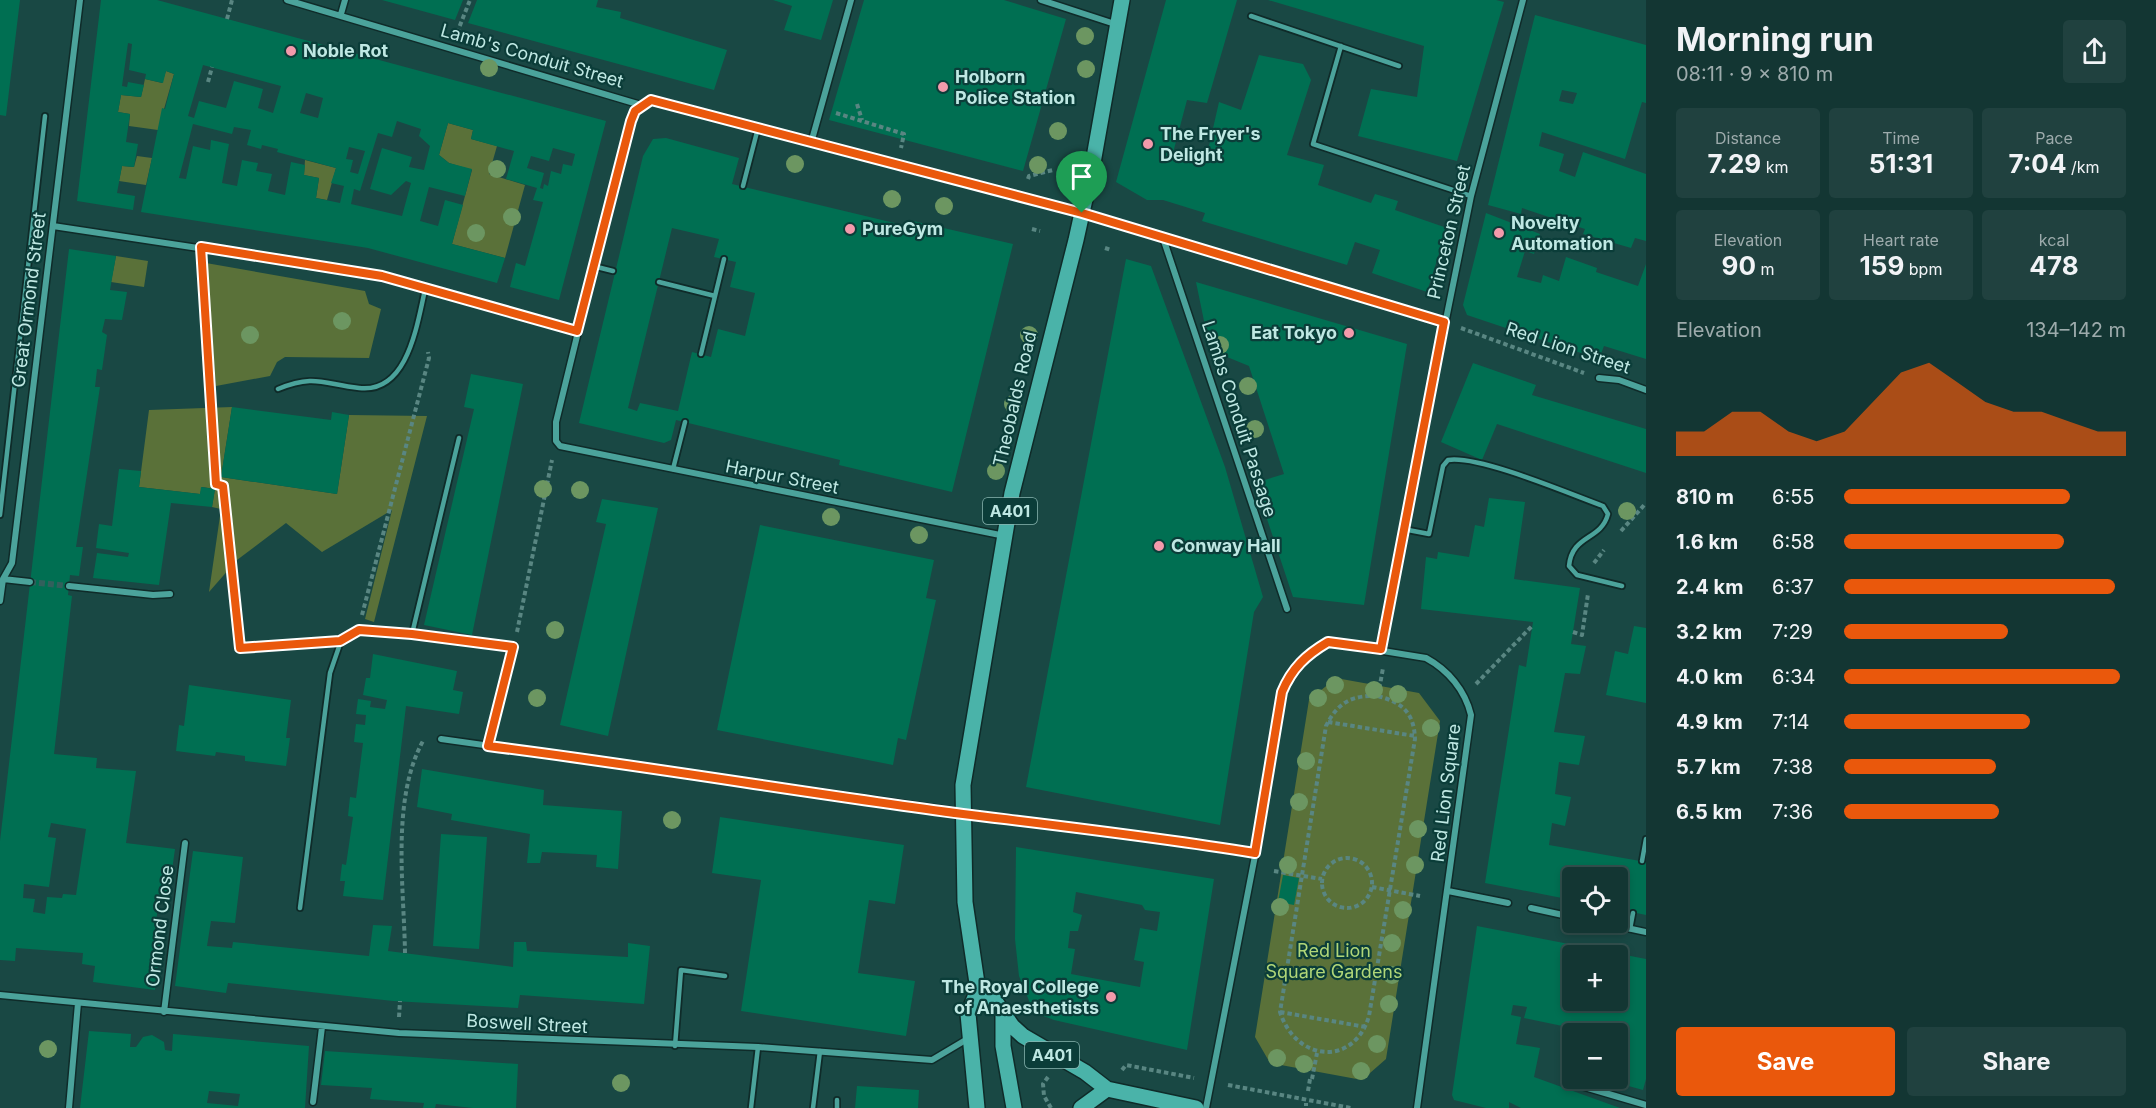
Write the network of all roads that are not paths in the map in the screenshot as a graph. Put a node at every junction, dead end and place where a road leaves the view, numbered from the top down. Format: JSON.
{"nodes":[{"id":1,"x":80,"y":0,"type":"edge"},
{"id":2,"x":287,"y":0,"type":"edge"},
{"id":3,"x":345,"y":0,"type":"edge"},
{"id":4,"x":851,"y":0,"type":"edge"},
{"id":5,"x":1041,"y":0,"type":"edge"},
{"id":6,"x":1122,"y":0,"type":"edge"},
{"id":7,"x":1523,"y":0,"type":"edge"},
{"id":8,"x":341,"y":14,"type":"junction"},
{"id":9,"x":1251,"y":16,"type":"dead end"},
{"id":10,"x":1118,"y":25,"type":"junction"},
{"id":11,"x":1341,"y":46,"type":"junction"},
{"id":12,"x":1399,"y":66,"type":"dead end"},
{"id":13,"x":641,"y":105,"type":"junction"},
{"id":14,"x":45,"y":116,"type":"dead end"},
{"id":15,"x":758,"y":128,"type":"junction"},
{"id":16,"x":811,"y":144,"type":"junction"},
{"id":17,"x":743,"y":186,"type":"dead end"},
{"id":18,"x":1472,"y":196,"type":"junction"},
{"id":19,"x":1082,"y":213,"type":"junction"},
{"id":20,"x":53,"y":226,"type":"junction"},
{"id":21,"x":1163,"y":238,"type":"junction"},
{"id":22,"x":724,"y":259,"type":"dead end"},
{"id":23,"x":593,"y":266,"type":"junction"},
{"id":24,"x":613,"y":271,"type":"dead end"},
{"id":25,"x":659,"y":282,"type":"dead end"},
{"id":26,"x":425,"y":290,"type":"junction"},
{"id":27,"x":715,"y":297,"type":"junction"},
{"id":28,"x":1444,"y":322,"type":"junction"},
{"id":29,"x":577,"y":331,"type":"junction"},
{"id":30,"x":701,"y":354,"type":"dead end"},
{"id":31,"x":1599,"y":378,"type":"road end"},
{"id":32,"x":278,"y":389,"type":"dead end"},
{"id":33,"x":1646,"y":390,"type":"edge"},
{"id":34,"x":685,"y":422,"type":"dead end"},
{"id":35,"x":459,"y":438,"type":"dead end"},
{"id":36,"x":672,"y":470,"type":"junction"},
{"id":37,"x":0,"y":514,"type":"edge"},
{"id":38,"x":1403,"y":529,"type":"junction"},
{"id":39,"x":1006,"y":536,"type":"junction"},
{"id":40,"x":1395,"y":571,"type":"road end"},
{"id":41,"x":1,"y":576,"type":"edge"},
{"id":42,"x":30,"y":582,"type":"tunnel mouth"},
{"id":43,"x":1622,"y":585,"type":"dead end"},
{"id":44,"x":69,"y":586,"type":"tunnel mouth"},
{"id":45,"x":170,"y":594,"type":"dead end"},
{"id":46,"x":0,"y":601,"type":"edge"},
{"id":47,"x":1287,"y":609,"type":"dead end"},
{"id":48,"x":412,"y":634,"type":"junction"},
{"id":49,"x":441,"y":739,"type":"road end"},
{"id":50,"x":488,"y":746,"type":"junction"},
{"id":51,"x":962,"y":813,"type":"junction"},
{"id":52,"x":1646,"y":839,"type":"edge"},
{"id":53,"x":185,"y":843,"type":"dead end"},
{"id":54,"x":1255,"y":853,"type":"junction"},
{"id":55,"x":1642,"y":861,"type":"dead end"},
{"id":56,"x":1448,"y":891,"type":"junction"},
{"id":57,"x":1508,"y":903,"type":"dead end"},
{"id":58,"x":300,"y":908,"type":"dead end"},
{"id":59,"x":1532,"y":908,"type":"dead end"},
{"id":60,"x":1633,"y":913,"type":"dead end"},
{"id":61,"x":1562,"y":915,"type":"edge"},
{"id":62,"x":1630,"y":929,"type":"joint"},
{"id":63,"x":1646,"y":932,"type":"edge"},
{"id":64,"x":725,"y":976,"type":"dead end"},
{"id":65,"x":978,"y":990,"type":"junction"},
{"id":66,"x":0,"y":995,"type":"edge"},
{"id":67,"x":78,"y":1003,"type":"junction"},
{"id":68,"x":164,"y":1012,"type":"junction"},
{"id":69,"x":1003,"y":1014,"type":"junction"},
{"id":70,"x":322,"y":1027,"type":"junction"},
{"id":71,"x":970,"y":1037,"type":"junction"},
{"id":72,"x":675,"y":1046,"type":"junction"},
{"id":73,"x":758,"y":1047,"type":"junction"},
{"id":74,"x":820,"y":1051,"type":"junction"},
{"id":75,"x":1107,"y":1089,"type":"junction"},
{"id":76,"x":1591,"y":1089,"type":"edge"},
{"id":77,"x":837,"y":1100,"type":"dead end"},
{"id":78,"x":313,"y":1102,"type":"dead end"},
{"id":79,"x":1646,"y":1105,"type":"edge"},
{"id":80,"x":69,"y":1108,"type":"edge"},
{"id":81,"x":751,"y":1108,"type":"edge"},
{"id":82,"x":813,"y":1108,"type":"edge"},
{"id":83,"x":837,"y":1108,"type":"edge"},
{"id":84,"x":977,"y":1108,"type":"edge"},
{"id":85,"x":1014,"y":1108,"type":"edge"},
{"id":86,"x":1081,"y":1108,"type":"edge"},
{"id":87,"x":1196,"y":1108,"type":"edge"},
{"id":88,"x":1206,"y":1108,"type":"edge"},
{"id":89,"x":1417,"y":1108,"type":"edge"}],
"edges":[{"from":1,"to":20,"type":"street","name":"Great Ormond Street"},
{"from":2,"to":8,"type":"street","name":"Lamb's Conduit Street"},
{"from":3,"to":8,"type":"street"},
{"from":4,"to":16,"type":"street"},
{"from":5,"to":10,"type":"street"},
{"from":6,"to":10,"type":"main road","name":"Theobalds Road","number":"A401"},
{"from":7,"to":18,"type":"street","name":"Princeton Street"},
{"from":8,"to":13,"type":"street","name":"Lamb's Conduit Street"},
{"from":9,"to":11,"type":"lane"},
{"from":10,"to":19,"type":"main road","name":"Theobalds Road","number":"A401"},
{"from":11,"to":12,"type":"lane"},
{"from":11,"to":18,"type":"lane"},
{"from":13,"to":15,"type":"street","name":"Lamb's Conduit Street"},
{"from":13,"to":23,"type":"street"},
{"from":14,"to":37,"type":"lane"},
{"from":15,"to":16,"type":"street","name":"Lamb's Conduit Street"},
{"from":15,"to":17,"type":"lane"},
{"from":16,"to":19,"type":"street","name":"Lamb's Conduit Street"},
{"from":18,"to":28,"type":"street","name":"Princeton Street"},
{"from":19,"to":21,"type":"street"},
{"from":19,"to":39,"type":"main road","name":"Theobalds Road","number":"A401"},
{"from":20,"to":26,"type":"street"},
{"from":20,"to":41,"type":"street","name":"Great Ormond Street"},
{"from":21,"to":28,"type":"street"},
{"from":21,"to":47,"type":"street","name":"Lambs Conduit Passage"},
{"from":22,"to":27,"type":"lane"},
{"from":23,"to":24,"type":"lane"},
{"from":23,"to":29,"type":"street"},
{"from":25,"to":27,"type":"lane"},
{"from":26,"to":29,"type":"street"},
{"from":26,"to":32,"type":"lane"},
{"from":27,"to":30,"type":"lane"},
{"from":28,"to":38,"type":"street","name":"Princeton Street"},
{"from":29,"to":36,"type":"street","name":"Harpur Street"},
{"from":31,"to":33,"type":"street","name":"Red Lion Street"},
{"from":34,"to":36,"type":"lane"},
{"from":35,"to":48,"type":"lane"},
{"from":36,"to":39,"type":"street","name":"Harpur Street"},
{"from":38,"to":40,"type":"street","name":"Princeton Street"},
{"from":38,"to":43,"type":"lane"},
{"from":39,"to":51,"type":"main road","name":"Theobalds Road","number":"A401"},
{"from":41,"to":42,"type":"street"},
{"from":41,"to":46,"type":"street","name":"Great Ormond Street"},
{"from":44,"to":45,"type":"street"},
{"from":48,"to":50,"type":"lane"},
{"from":48,"to":58,"type":"lane"},
{"from":49,"to":50,"type":"street"},
{"from":50,"to":51,"type":"street"},
{"from":51,"to":54,"type":"street"},
{"from":51,"to":65,"type":"main road","name":"Theobalds Road","number":"A401"},
{"from":52,"to":55,"type":"lane"},
{"from":53,"to":68,"type":"street","name":"Ormond Close"},
{"from":54,"to":56,"type":"street","name":"Red Lion Square"},
{"from":54,"to":88,"type":"street"},
{"from":56,"to":57,"type":"street"},
{"from":56,"to":89,"type":"street","name":"Red Lion Square"},
{"from":59,"to":61,"type":"street"},
{"from":60,"to":62,"type":"lane"},
{"from":62,"to":63,"type":"street"},
{"from":64,"to":72,"type":"lane"},
{"from":65,"to":69,"type":"main road","number":"A401"},
{"from":65,"to":71,"type":"main road","name":"Theobalds Road","number":"A401"},
{"from":66,"to":67,"type":"street","name":"Boswell Street"},
{"from":67,"to":68,"type":"street","name":"Boswell Street"},
{"from":67,"to":80,"type":"street"},
{"from":68,"to":70,"type":"street","name":"Boswell Street"},
{"from":69,"to":75,"type":"main road","number":"A401"},
{"from":69,"to":85,"type":"main road"},
{"from":70,"to":72,"type":"street","name":"Boswell Street"},
{"from":70,"to":78,"type":"street"},
{"from":71,"to":74,"type":"street","name":"Boswell Street"},
{"from":71,"to":84,"type":"main road","name":"Theobalds Road","number":"A401"},
{"from":72,"to":73,"type":"street","name":"Boswell Street"},
{"from":73,"to":74,"type":"street","name":"Boswell Street"},
{"from":73,"to":81,"type":"lane"},
{"from":74,"to":82,"type":"lane"},
{"from":75,"to":86,"type":"main road"},
{"from":75,"to":87,"type":"main road"},
{"from":76,"to":79,"type":"street"},
{"from":77,"to":83,"type":"lane"}]}
